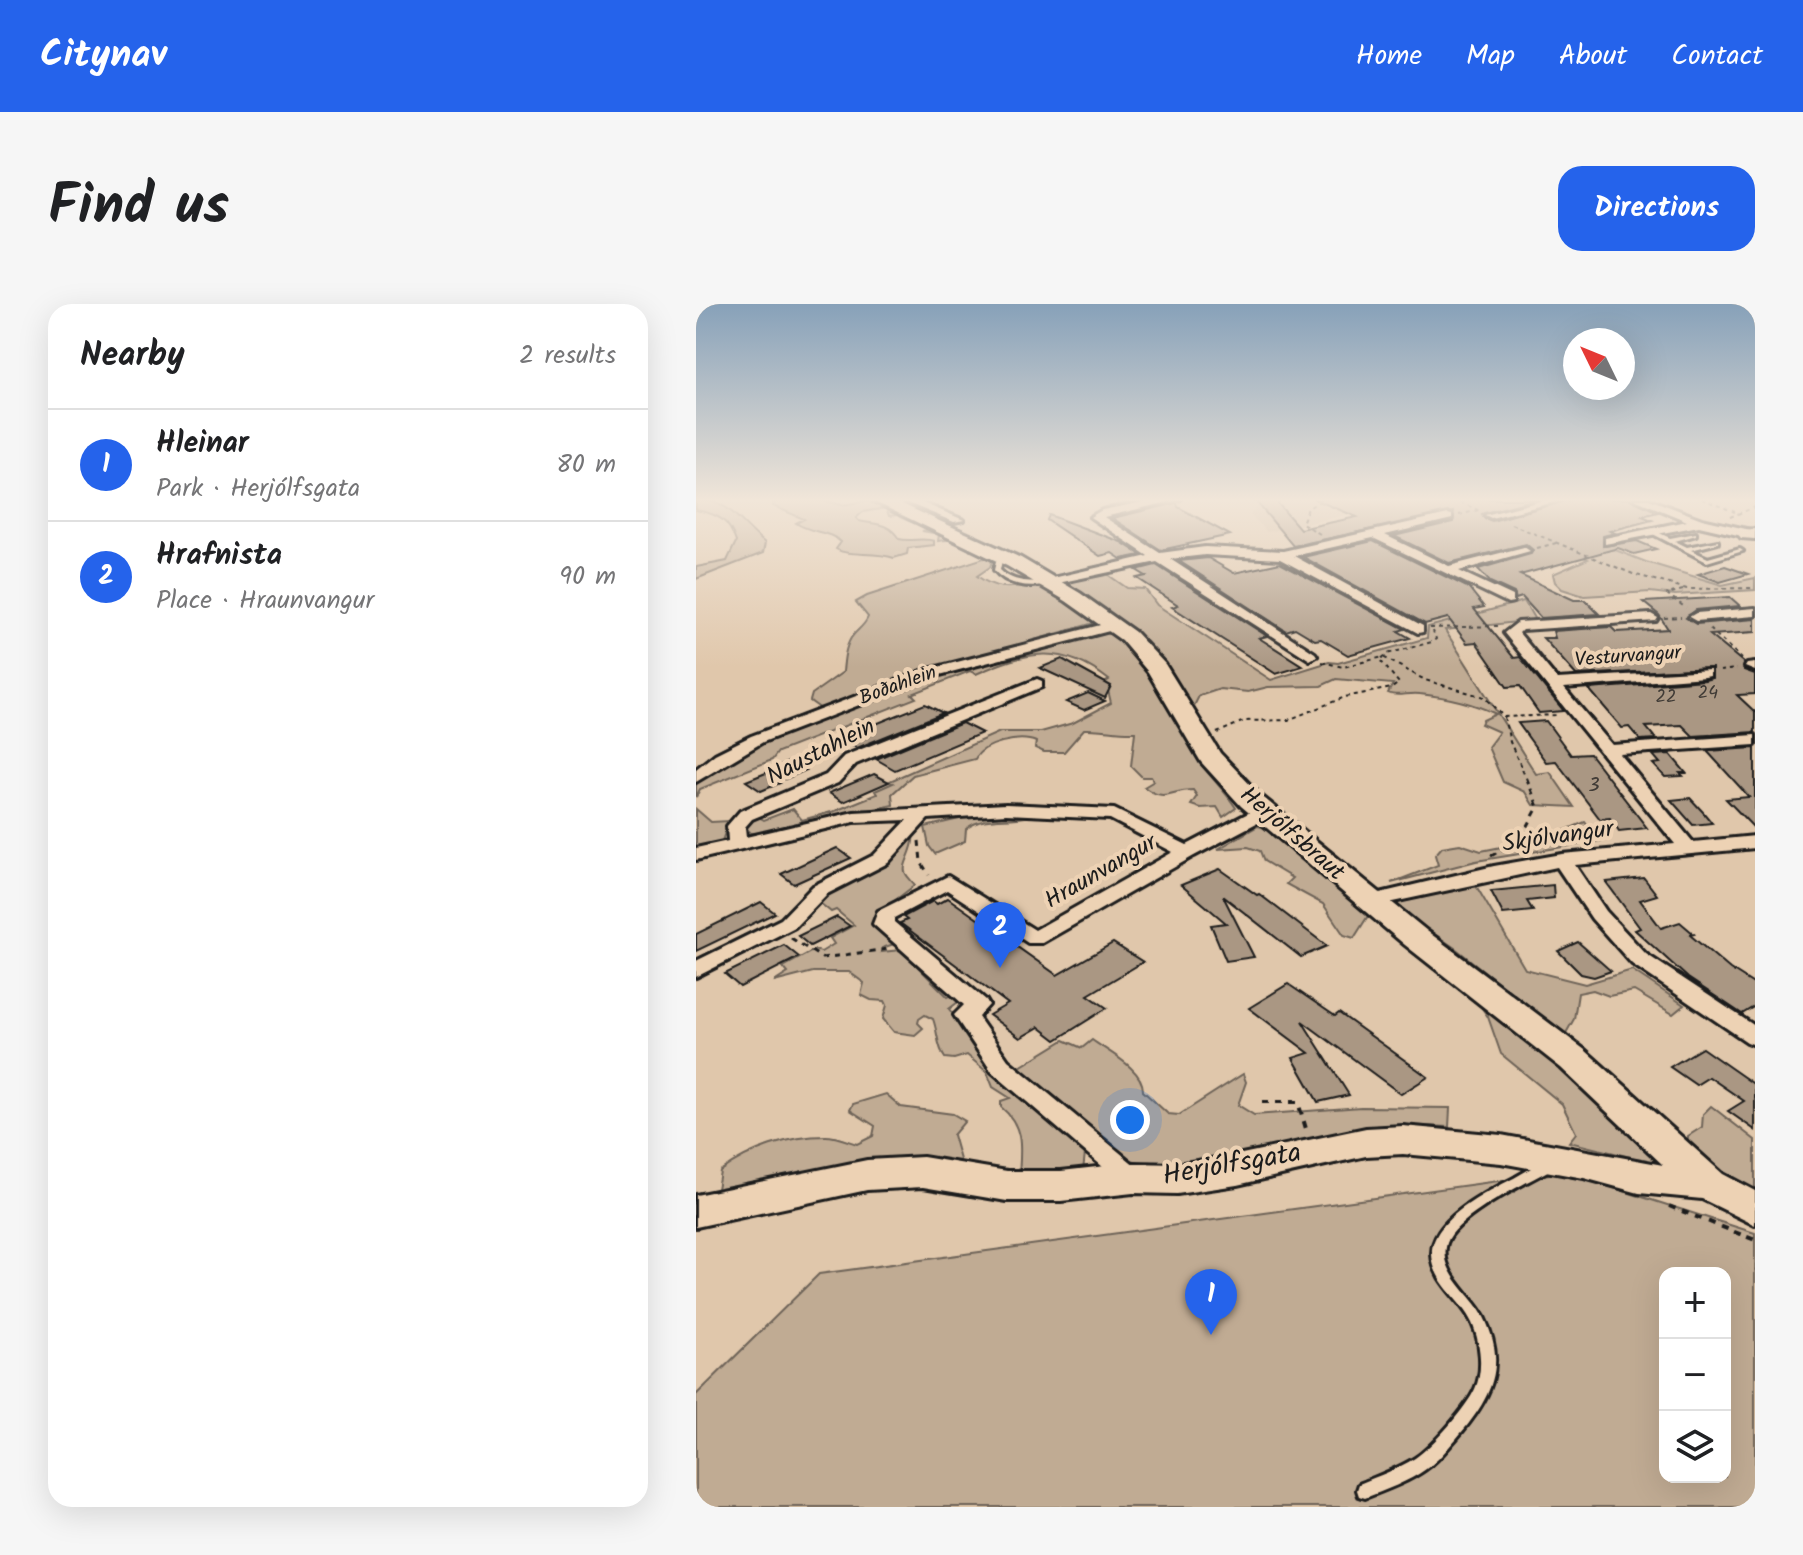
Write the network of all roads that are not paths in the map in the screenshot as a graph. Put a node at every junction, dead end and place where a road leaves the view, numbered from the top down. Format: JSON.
{"nodes":[{"id":1,"x":1000,"y":555,"type":"edge"},
{"id":2,"x":1158,"y":555,"type":"edge"},
{"id":3,"x":1179,"y":555,"type":"edge"},
{"id":4,"x":1283,"y":555,"type":"edge"},
{"id":5,"x":1417,"y":555,"type":"edge"},
{"id":6,"x":1507,"y":555,"type":"edge"},
{"id":7,"x":1698,"y":555,"type":"edge"},
{"id":8,"x":1717,"y":555,"type":"edge"},
{"id":9,"x":1161,"y":557,"type":"junction"},
{"id":10,"x":1447,"y":570,"type":"junction"},
{"id":11,"x":1049,"y":583,"type":"junction"},
{"id":12,"x":1508,"y":599,"type":"dead end"},
{"id":13,"x":1755,"y":612,"type":"edge"},
{"id":14,"x":1696,"y":617,"type":"road end"},
{"id":15,"x":1651,"y":618,"type":"road end"},
{"id":16,"x":1112,"y":626,"type":"junction"},
{"id":17,"x":1418,"y":629,"type":"dead end"},
{"id":18,"x":1310,"y":656,"type":"road end"},
{"id":19,"x":1705,"y":673,"type":"road end"},
{"id":20,"x":1037,"y":684,"type":"dead end"},
{"id":21,"x":1555,"y":684,"type":"junction"},
{"id":22,"x":1755,"y":740,"type":"edge"},
{"id":23,"x":1609,"y":750,"type":"junction"},
{"id":24,"x":696,"y":777,"type":"edge"},
{"id":25,"x":1264,"y":812,"type":"junction"},
{"id":26,"x":917,"y":820,"type":"junction"},
{"id":27,"x":1755,"y":842,"type":"edge"},
{"id":28,"x":738,"y":844,"type":"junction"},
{"id":29,"x":1688,"y":848,"type":"junction"},
{"id":30,"x":1187,"y":852,"type":"junction"},
{"id":31,"x":696,"y":854,"type":"edge"},
{"id":32,"x":1562,"y":860,"type":"junction"},
{"id":33,"x":1370,"y":901,"type":"junction"},
{"id":34,"x":696,"y":970,"type":"edge"},
{"id":35,"x":1755,"y":1037,"type":"edge"},
{"id":36,"x":1560,"y":1159,"type":"junction"},
{"id":37,"x":1133,"y":1178,"type":"junction"},
{"id":38,"x":1709,"y":1185,"type":"junction"},
{"id":39,"x":1755,"y":1209,"type":"edge"},
{"id":40,"x":700,"y":1210,"type":"edge"},
{"id":41,"x":1365,"y":1490,"type":"dead end"}],
"edges":[{"from":1,"to":11,"type":"street","name":"Herjólfsbraut"},
{"from":2,"to":9,"type":"street"},
{"from":3,"to":9,"type":"street"},
{"from":4,"to":17,"type":"street"},
{"from":5,"to":10,"type":"street"},
{"from":6,"to":10,"type":"street"},
{"from":7,"to":8,"type":"lane"},
{"from":9,"to":11,"type":"street"},
{"from":9,"to":18,"type":"street"},
{"from":10,"to":12,"type":"street"},
{"from":11,"to":16,"type":"street","name":"Herjólfsbraut"},
{"from":13,"to":14,"type":"street"},
{"from":15,"to":21,"type":"street","name":"Vesturvangur"},
{"from":16,"to":24,"type":"street","name":"Boðahlein"},
{"from":16,"to":25,"type":"street","name":"Herjólfsbraut"},
{"from":19,"to":21,"type":"street","name":"Vesturvangur"},
{"from":20,"to":28,"type":"street","name":"Naustahlein"},
{"from":21,"to":23,"type":"street","name":"Vesturvangur"},
{"from":22,"to":23,"type":"street"},
{"from":23,"to":29,"type":"street","name":"Vesturvangur"},
{"from":25,"to":30,"type":"street","name":"Hraunvangur"},
{"from":25,"to":33,"type":"street","name":"Herjólfsbraut"},
{"from":26,"to":28,"type":"street"},
{"from":26,"to":30,"type":"street"},
{"from":26,"to":34,"type":"street"},
{"from":27,"to":29,"type":"street","name":"Skjólvangur"},
{"from":28,"to":31,"type":"street"},
{"from":29,"to":32,"type":"street","name":"Skjólvangur"},
{"from":30,"to":37,"type":"street","name":"Hraunvangur"},
{"from":32,"to":33,"type":"street","name":"Skjólvangur"},
{"from":32,"to":35,"type":"street"},
{"from":33,"to":38,"type":"street","name":"Herjólfsbraut"},
{"from":36,"to":37,"type":"street","name":"Herjólfsgata"},
{"from":36,"to":38,"type":"street","name":"Herjólfsgata"},
{"from":36,"to":41,"type":"lane"},
{"from":37,"to":40,"type":"street","name":"Herjólfsgata"},
{"from":38,"to":39,"type":"street","name":"Herjólfsgata"}]}
